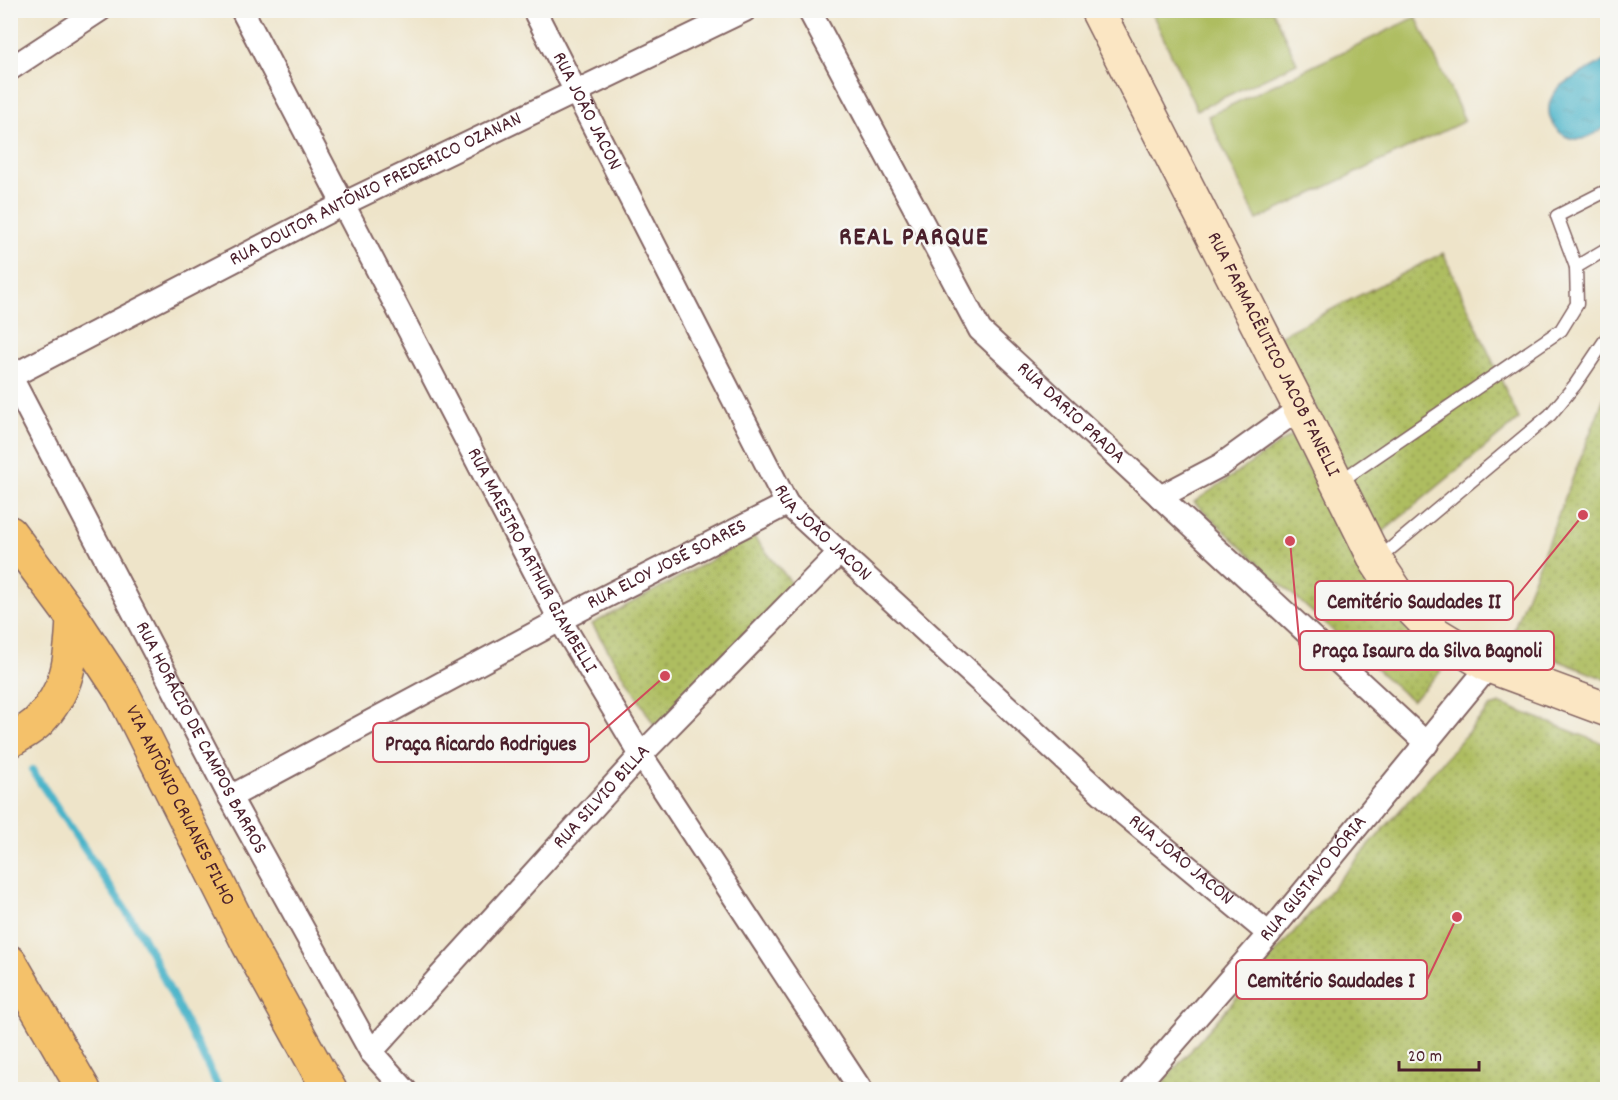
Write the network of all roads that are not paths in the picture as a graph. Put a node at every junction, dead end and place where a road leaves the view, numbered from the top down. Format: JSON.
{"nodes":[{"id":1,"x":100,"y":10,"type":"edge"},
{"id":2,"x":242,"y":10,"type":"edge"},
{"id":3,"x":534,"y":10,"type":"edge"},
{"id":4,"x":745,"y":10,"type":"edge"},
{"id":5,"x":809,"y":10,"type":"edge"},
{"id":6,"x":1097,"y":10,"type":"edge"},
{"id":7,"x":10,"y":69,"type":"edge"},
{"id":8,"x":576,"y":93,"type":"junction"},
{"id":9,"x":1608,"y":190,"type":"edge"},
{"id":10,"x":343,"y":204,"type":"junction"},
{"id":11,"x":1608,"y":248,"type":"edge"},
{"id":12,"x":1576,"y":267,"type":"junction"},
{"id":13,"x":1608,"y":336,"type":"edge"},
{"id":14,"x":11,"y":377,"type":"edge"},
{"id":15,"x":1300,"y":408,"type":"junction"},
{"id":16,"x":1337,"y":483,"type":"junction"},
{"id":17,"x":1160,"y":497,"type":"junction"},
{"id":18,"x":787,"y":504,"type":"junction"},
{"id":19,"x":10,"y":533,"type":"edge"},
{"id":20,"x":840,"y":552,"type":"junction"},
{"id":21,"x":1376,"y":561,"type":"junction"},
{"id":22,"x":73,"y":618,"type":"junction"},
{"id":23,"x":560,"y":620,"type":"junction"},
{"id":24,"x":1489,"y":666,"type":"junction"},
{"id":25,"x":1608,"y":710,"type":"edge"},
{"id":26,"x":10,"y":741,"type":"edge"},
{"id":27,"x":1427,"y":744,"type":"junction"},
{"id":28,"x":641,"y":755,"type":"junction"},
{"id":29,"x":230,"y":797,"type":"junction"},
{"id":30,"x":1269,"y":934,"type":"junction"},
{"id":31,"x":10,"y":962,"type":"edge"},
{"id":32,"x":371,"y":1052,"type":"junction"},
{"id":33,"x":84,"y":1089,"type":"edge"},
{"id":34,"x":330,"y":1089,"type":"edge"},
{"id":35,"x":405,"y":1089,"type":"edge"},
{"id":36,"x":861,"y":1089,"type":"edge"},
{"id":37,"x":1133,"y":1089,"type":"edge"}],
"edges":[{"from":1,"to":7,"type":"street"},
{"from":2,"to":10,"type":"street","name":"RUA MAESTRO ARTHUR GIAMBELLI"},
{"from":3,"to":8,"type":"street","name":"RUA JOÃO JACON"},
{"from":4,"to":8,"type":"street","name":"RUA DOUTOR ANTÔNIO FREDERICO OZANAN"},
{"from":5,"to":17,"type":"street","name":"RUA DARIO PRADA"},
{"from":6,"to":15,"type":"main road","name":"RUA FARMACÊUTICO JACOB FANELLI"},
{"from":8,"to":10,"type":"street","name":"RUA DOUTOR ANTÔNIO FREDERICO OZANAN"},
{"from":8,"to":18,"type":"street","name":"RUA JOÃO JACON"},
{"from":9,"to":12,"type":"lane"},
{"from":10,"to":14,"type":"street","name":"RUA DOUTOR ANTÔNIO FREDERICO OZANAN"},
{"from":10,"to":23,"type":"street","name":"RUA MAESTRO ARTHUR GIAMBELLI"},
{"from":11,"to":12,"type":"lane"},
{"from":12,"to":16,"type":"lane"},
{"from":13,"to":21,"type":"lane"},
{"from":14,"to":29,"type":"street","name":"RUA HORÁCIO DE CAMPOS BARROS"},
{"from":15,"to":16,"type":"main road","name":"RUA FARMACÊUTICO JACOB FANELLI"},
{"from":15,"to":17,"type":"street"},
{"from":16,"to":21,"type":"main road","name":"RUA FARMACÊUTICO JACOB FANELLI"},
{"from":17,"to":27,"type":"street","name":"RUA DARIO PRADA"},
{"from":18,"to":20,"type":"street","name":"RUA JOÃO JACON"},
{"from":18,"to":23,"type":"street","name":"RUA ELOY JOSÉ SOARES"},
{"from":19,"to":22,"type":"main road","name":"VIA ANTÔNIO CRUANES FILHO"},
{"from":20,"to":28,"type":"street","name":"RUA SILVIO BILLA"},
{"from":20,"to":30,"type":"street","name":"RUA JOÃO JACON"},
{"from":21,"to":24,"type":"main road","name":"RUA FARMACÊUTICO JACOB FANELLI"},
{"from":22,"to":26,"type":"main road"},
{"from":22,"to":34,"type":"main road","name":"VIA ANTÔNIO CRUANES FILHO"},
{"from":23,"to":28,"type":"street","name":"RUA MAESTRO ARTHUR GIAMBELLI"},
{"from":23,"to":29,"type":"street","name":"RUA ELOY JOSÉ SOARES"},
{"from":24,"to":25,"type":"main road","name":"RUA FARMACÊUTICO JACOB FANELLI"},
{"from":24,"to":27,"type":"street","name":"RUA GUSTAVO DÓRIA"},
{"from":27,"to":30,"type":"street","name":"RUA GUSTAVO DÓRIA"},
{"from":28,"to":32,"type":"street","name":"RUA SILVIO BILLA"},
{"from":28,"to":36,"type":"street","name":"RUA MAESTRO ARTHUR GIAMBELLI"},
{"from":29,"to":32,"type":"street","name":"RUA HORÁCIO DE CAMPOS BARROS"},
{"from":30,"to":37,"type":"street","name":"RUA GUSTAVO DÓRIA"},
{"from":31,"to":33,"type":"main road"},
{"from":32,"to":35,"type":"street","name":"RUA HORÁCIO DE CAMPOS BARROS"}]}
